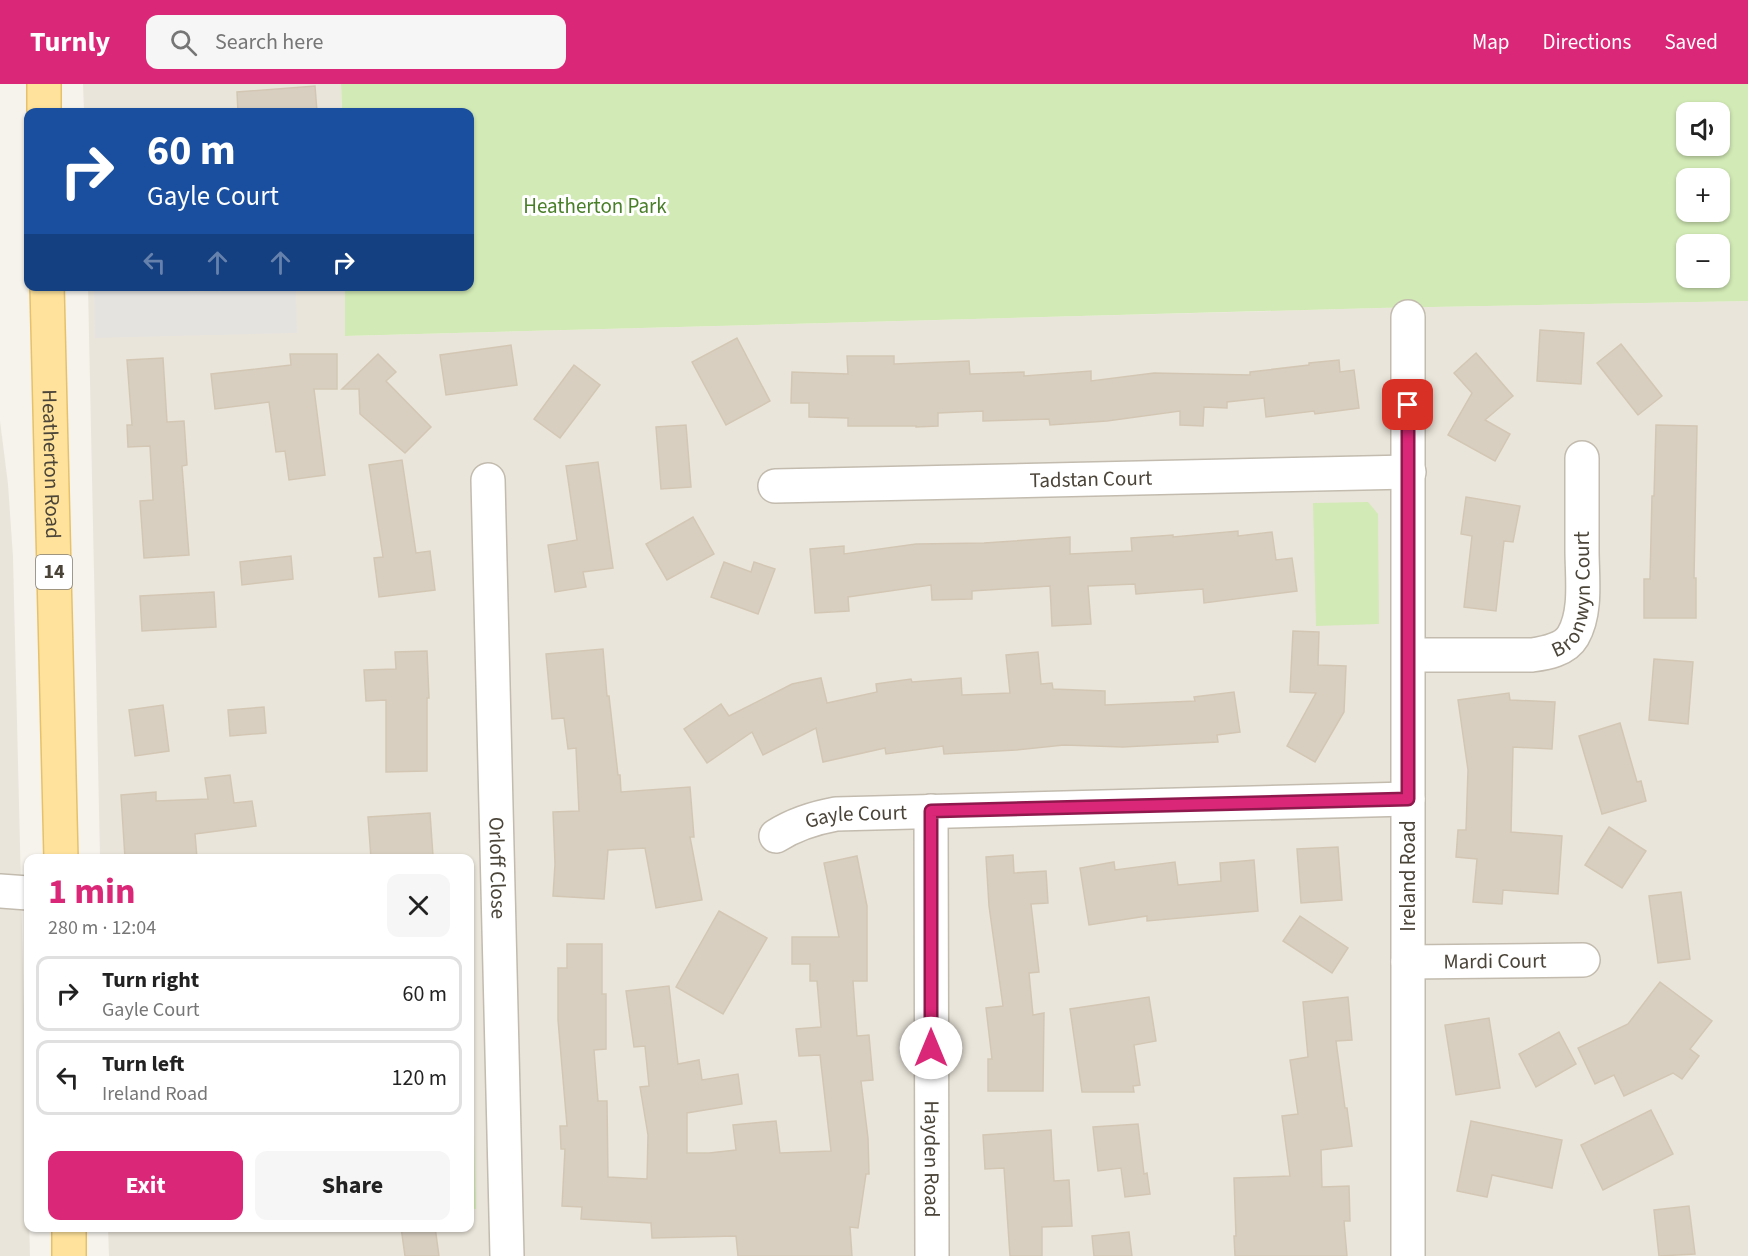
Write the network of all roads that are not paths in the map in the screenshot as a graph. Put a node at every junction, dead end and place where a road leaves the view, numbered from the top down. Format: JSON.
{"nodes":[{"id":1,"x":44,"y":84,"type":"edge"},
{"id":2,"x":44,"y":108,"type":"edge"},
{"id":3,"x":47,"y":291,"type":"edge"},
{"id":4,"x":1408,"y":316,"type":"dead end"},
{"id":5,"x":1582,"y":458,"type":"dead end"},
{"id":6,"x":1408,"y":472,"type":"junction"},
{"id":7,"x":488,"y":480,"type":"dead end"},
{"id":8,"x":775,"y":486,"type":"dead end"},
{"id":9,"x":1408,"y":655,"type":"junction"},
{"id":10,"x":1408,"y":799,"type":"junction"},
{"id":11,"x":931,"y":811,"type":"junction"},
{"id":12,"x":776,"y":836,"type":"dead end"},
{"id":13,"x":61,"y":854,"type":"edge"},
{"id":14,"x":0,"y":891,"type":"edge"},
{"id":15,"x":24,"y":893,"type":"edge"},
{"id":16,"x":1583,"y":960,"type":"dead end"},
{"id":17,"x":1408,"y":962,"type":"junction"},
{"id":18,"x":69,"y":1232,"type":"edge"},
{"id":19,"x":69,"y":1256,"type":"edge"},
{"id":20,"x":507,"y":1256,"type":"edge"},
{"id":21,"x":932,"y":1256,"type":"edge"},
{"id":22,"x":1408,"y":1256,"type":"edge"}],
"edges":[{"from":1,"to":2,"type":"main road"},
{"from":3,"to":13,"type":"main road","name":"Heatherton Road","number":"14"},
{"from":4,"to":6,"type":"street","name":"Ireland Road"},
{"from":5,"to":9,"type":"street","name":"Bronwyn Court"},
{"from":6,"to":8,"type":"street","name":"Tadstan Court"},
{"from":6,"to":9,"type":"street","name":"Ireland Road"},
{"from":7,"to":20,"type":"street","name":"Orloff Close"},
{"from":9,"to":10,"type":"street","name":"Ireland Road"},
{"from":10,"to":11,"type":"street","name":"Gayle Court"},
{"from":10,"to":17,"type":"street","name":"Ireland Road"},
{"from":11,"to":12,"type":"street","name":"Gayle Court"},
{"from":11,"to":21,"type":"street","name":"Hayden Road"},
{"from":14,"to":15,"type":"street"},
{"from":16,"to":17,"type":"street","name":"Mardi Court"},
{"from":17,"to":22,"type":"street","name":"Ireland Road"},
{"from":18,"to":19,"type":"main road"}]}
